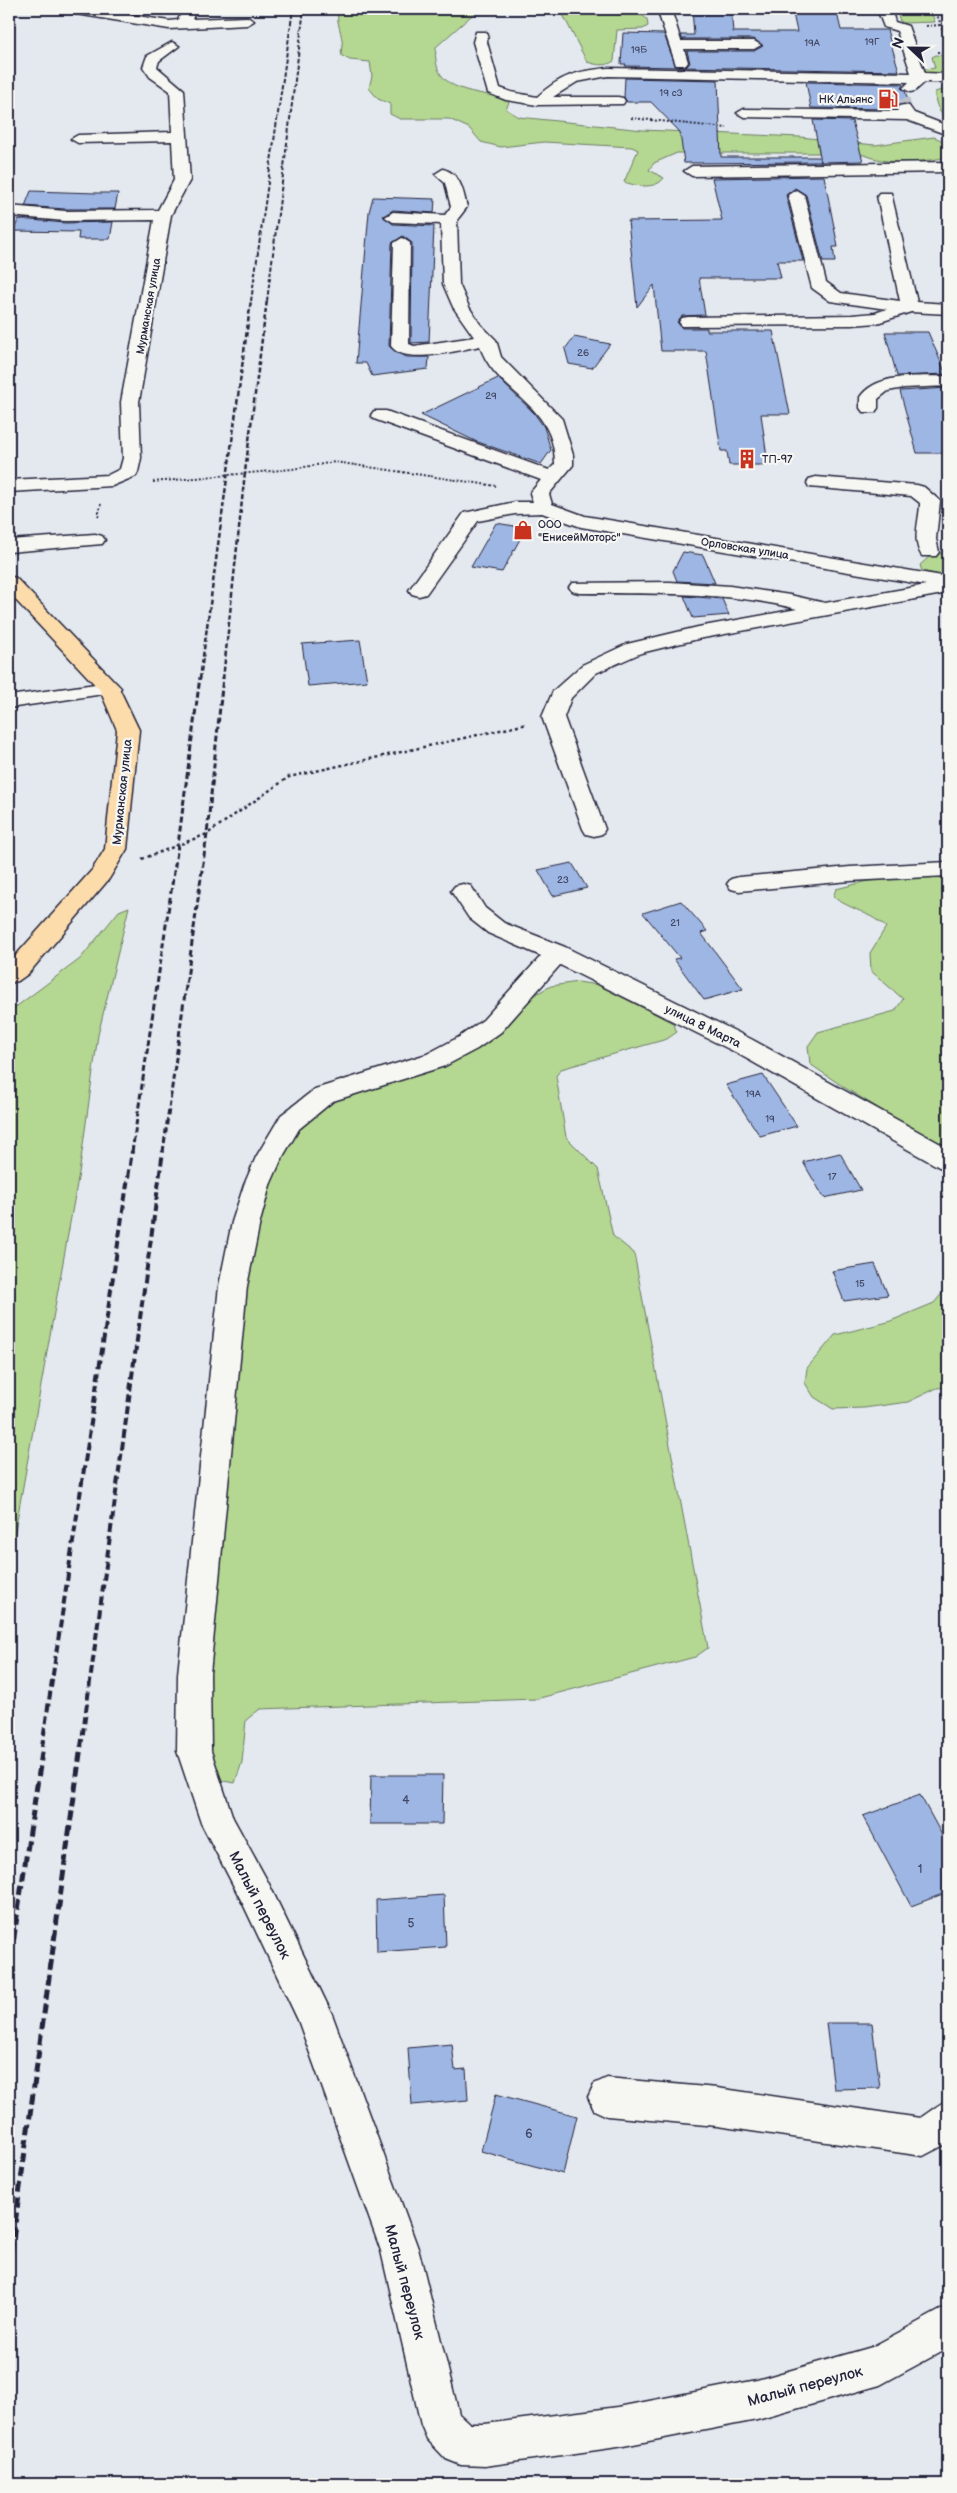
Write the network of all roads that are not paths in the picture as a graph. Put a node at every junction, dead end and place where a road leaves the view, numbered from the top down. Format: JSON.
{"nodes":[{"id":1,"x":70,"y":9,"type":"edge"},
{"id":2,"x":190,"y":9,"type":"edge"},
{"id":3,"x":232,"y":9,"type":"edge"},
{"id":4,"x":664,"y":9,"type":"edge"},
{"id":5,"x":884,"y":9,"type":"edge"},
{"id":6,"x":247,"y":22,"type":"dead end"},
{"id":7,"x":183,"y":23,"type":"junction"},
{"id":8,"x":208,"y":23,"type":"junction"},
{"id":9,"x":482,"y":35,"type":"dead end"},
{"id":10,"x":677,"y":45,"type":"junction"},
{"id":11,"x":754,"y":45,"type":"dead end"},
{"id":12,"x":172,"y":46,"type":"dead end"},
{"id":13,"x":792,"y":66,"type":"dead end"},
{"id":14,"x":684,"y":73,"type":"junction"},
{"id":15,"x":885,"y":77,"type":"junction"},
{"id":16,"x":922,"y":78,"type":"junction"},
{"id":17,"x":948,"y":78,"type":"edge"},
{"id":18,"x":822,"y":88,"type":"dead end"},
{"id":19,"x":745,"y":97,"type":"junction"},
{"id":20,"x":542,"y":100,"type":"junction"},
{"id":21,"x":618,"y":101,"type":"dead end"},
{"id":22,"x":906,"y":104,"type":"junction"},
{"id":23,"x":948,"y":131,"type":"edge"},
{"id":24,"x":179,"y":136,"type":"junction"},
{"id":25,"x":78,"y":139,"type":"dead end"},
{"id":26,"x":948,"y":167,"type":"edge"},
{"id":27,"x":692,"y":171,"type":"dead end"},
{"id":28,"x":443,"y":174,"type":"dead end"},
{"id":29,"x":796,"y":195,"type":"dead end"},
{"id":30,"x":885,"y":196,"type":"dead end"},
{"id":31,"x":9,"y":211,"type":"edge"},
{"id":32,"x":164,"y":215,"type":"junction"},
{"id":33,"x":393,"y":218,"type":"dead end"},
{"id":34,"x":449,"y":220,"type":"junction"},
{"id":35,"x":402,"y":243,"type":"dead end"},
{"id":36,"x":910,"y":307,"type":"junction"},
{"id":37,"x":948,"y":309,"type":"edge"},
{"id":38,"x":688,"y":322,"type":"dead end"},
{"id":39,"x":487,"y":340,"type":"junction"},
{"id":40,"x":948,"y":381,"type":"edge"},
{"id":41,"x":869,"y":408,"type":"dead end"},
{"id":42,"x":380,"y":415,"type":"dead end"},
{"id":43,"x":553,"y":478,"type":"junction"},
{"id":44,"x":816,"y":483,"type":"dead end"},
{"id":45,"x":9,"y":486,"type":"edge"},
{"id":46,"x":541,"y":500,"type":"junction"},
{"id":47,"x":94,"y":540,"type":"road end"},
{"id":48,"x":9,"y":546,"type":"edge"},
{"id":49,"x":948,"y":546,"type":"edge"},
{"id":50,"x":929,"y":552,"type":"junction"},
{"id":51,"x":911,"y":575,"type":"junction"},
{"id":52,"x":9,"y":582,"type":"edge"},
{"id":53,"x":948,"y":583,"type":"edge"},
{"id":54,"x":579,"y":587,"type":"dead end"},
{"id":55,"x":948,"y":587,"type":"edge"},
{"id":56,"x":419,"y":590,"type":"dead end"},
{"id":57,"x":826,"y":610,"type":"junction"},
{"id":58,"x":110,"y":688,"type":"junction"},
{"id":59,"x":9,"y":702,"type":"edge"},
{"id":60,"x":594,"y":829,"type":"dead end"},
{"id":61,"x":948,"y":869,"type":"edge"},
{"id":62,"x":739,"y":884,"type":"dead end"},
{"id":63,"x":463,"y":891,"type":"dead end"},
{"id":64,"x":556,"y":953,"type":"junction"},
{"id":65,"x":12,"y":970,"type":"edge"},
{"id":66,"x":948,"y":1160,"type":"edge"},
{"id":67,"x":607,"y":2097,"type":"dead end"},
{"id":68,"x":948,"y":2119,"type":"edge"},
{"id":69,"x":948,"y":2326,"type":"edge"}],
"edges":[{"from":1,"to":7,"type":"street"},
{"from":2,"to":7,"type":"street"},
{"from":3,"to":8,"type":"street"},
{"from":4,"to":10,"type":"street"},
{"from":5,"to":16,"type":"street"},
{"from":6,"to":8,"type":"street"},
{"from":7,"to":8,"type":"street"},
{"from":9,"to":20,"type":"street"},
{"from":10,"to":11,"type":"street"},
{"from":10,"to":14,"type":"street"},
{"from":12,"to":24,"type":"street","name":"Мурманская улица"},
{"from":13,"to":15,"type":"street"},
{"from":14,"to":19,"type":"street"},
{"from":14,"to":20,"type":"street"},
{"from":15,"to":16,"type":"street"},
{"from":15,"to":19,"type":"street"},
{"from":16,"to":17,"type":"street"},
{"from":16,"to":22,"type":"street"},
{"from":18,"to":22,"type":"street"},
{"from":19,"to":19,"type":"street"},
{"from":19,"to":22,"type":"street"},
{"from":20,"to":21,"type":"street"},
{"from":22,"to":23,"type":"street"},
{"from":24,"to":25,"type":"street"},
{"from":24,"to":32,"type":"street","name":"Мурманская улица"},
{"from":26,"to":27,"type":"street"},
{"from":28,"to":34,"type":"street"},
{"from":29,"to":36,"type":"street"},
{"from":30,"to":36,"type":"street"},
{"from":31,"to":32,"type":"street"},
{"from":32,"to":45,"type":"street","name":"Мурманская улица"},
{"from":33,"to":34,"type":"street"},
{"from":34,"to":39,"type":"street"},
{"from":35,"to":39,"type":"street"},
{"from":36,"to":37,"type":"street"},
{"from":36,"to":38,"type":"street"},
{"from":39,"to":43,"type":"street"},
{"from":40,"to":41,"type":"street"},
{"from":42,"to":43,"type":"street"},
{"from":43,"to":46,"type":"street"},
{"from":44,"to":50,"type":"street"},
{"from":46,"to":51,"type":"street","name":"Орловская улица"},
{"from":46,"to":56,"type":"street"},
{"from":47,"to":48,"type":"street"},
{"from":49,"to":50,"type":"street"},
{"from":50,"to":51,"type":"street"},
{"from":51,"to":53,"type":"street","name":"Орловская улица"},
{"from":52,"to":58,"type":"main road","name":"Мурманская улица"},
{"from":54,"to":57,"type":"street"},
{"from":55,"to":57,"type":"street"},
{"from":57,"to":60,"type":"street"},
{"from":58,"to":59,"type":"street"},
{"from":58,"to":65,"type":"main road","name":"Мурманская улица"},
{"from":61,"to":62,"type":"street"},
{"from":63,"to":64,"type":"street","name":"улица 8 Марта"},
{"from":64,"to":66,"type":"street","name":"улица 8 Марта"},
{"from":64,"to":69,"type":"street","name":"Малый переулок"},
{"from":67,"to":68,"type":"street"}]}
